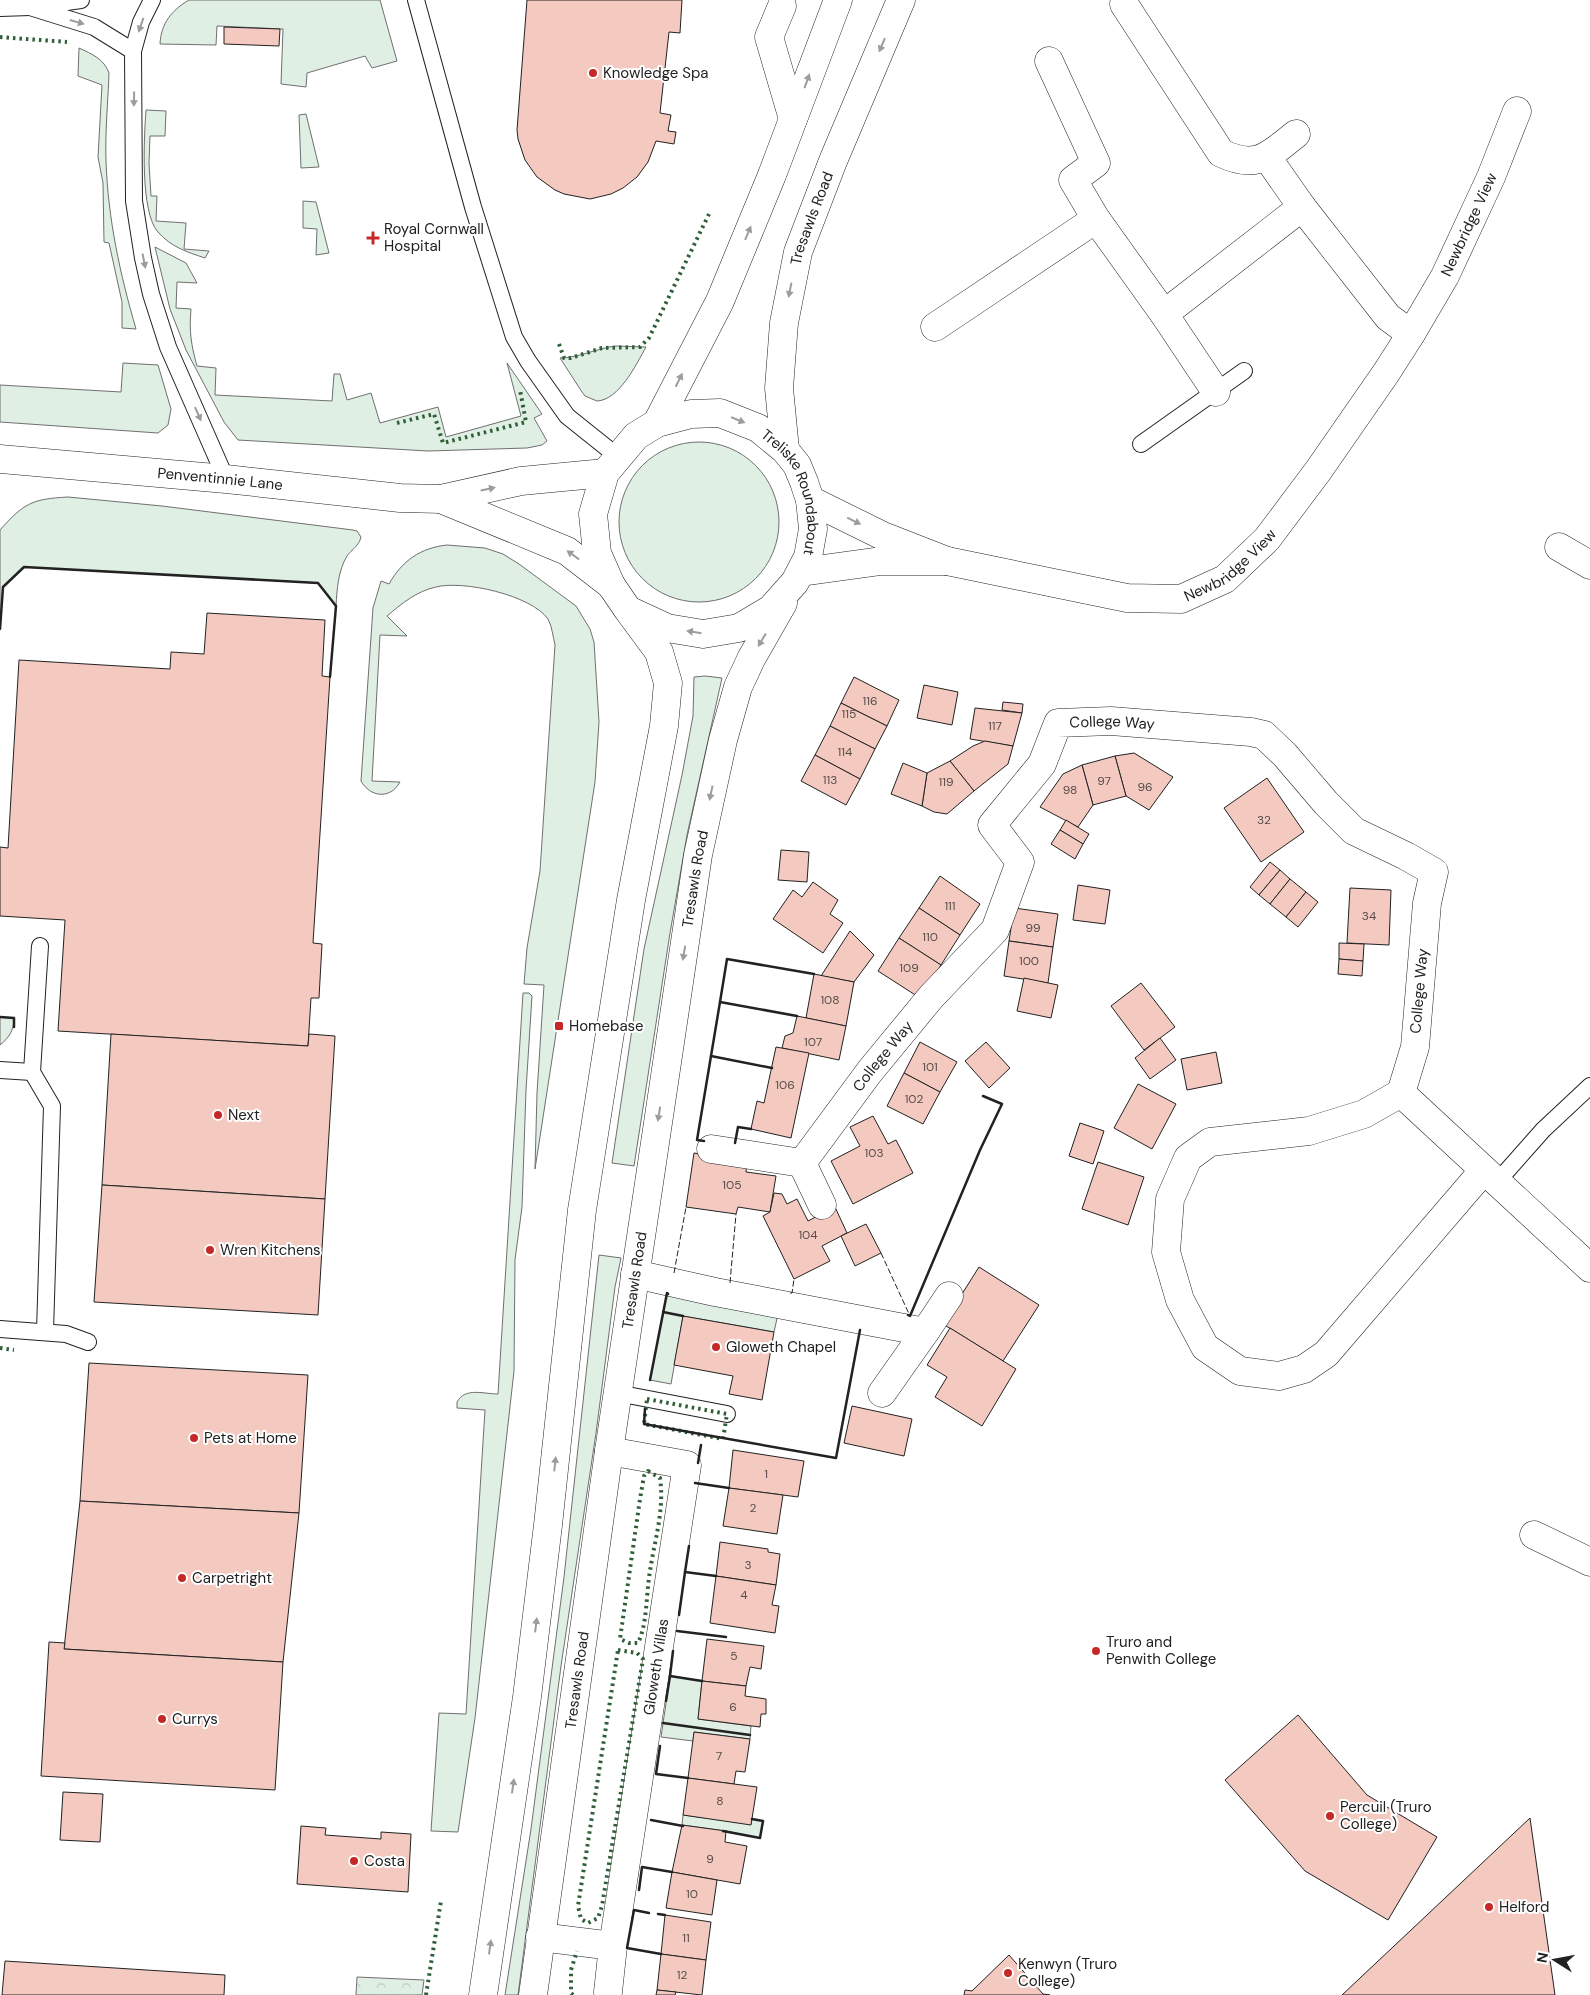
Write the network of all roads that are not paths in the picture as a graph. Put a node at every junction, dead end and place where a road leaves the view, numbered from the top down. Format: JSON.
{"nodes":[{"id":1,"x":81,"y":0,"type":"edge"},
{"id":2,"x":152,"y":0,"type":"edge"},
{"id":3,"x":416,"y":0,"type":"edge"},
{"id":4,"x":838,"y":0,"type":"edge"},
{"id":5,"x":901,"y":0,"type":"edge"},
{"id":6,"x":1124,"y":4,"type":"dead end"},
{"id":7,"x":782,"y":6,"type":"dead end"},
{"id":8,"x":30,"y":7,"type":"junction"},
{"id":9,"x":0,"y":8,"type":"edge"},
{"id":10,"x":133,"y":50,"type":"junction"},
{"id":11,"x":1049,"y":61,"type":"dead end"},
{"id":12,"x":1517,"y":110,"type":"dead end"},
{"id":13,"x":793,"y":119,"type":"junction"},
{"id":14,"x":1296,"y":134,"type":"dead end"},
{"id":15,"x":1267,"y":157,"type":"junction"},
{"id":16,"x":1302,"y":207,"type":"junction"},
{"id":17,"x":1096,"y":220,"type":"junction"},
{"id":18,"x":1164,"y":314,"type":"junction"},
{"id":19,"x":935,"y":327,"type":"dead end"},
{"id":20,"x":1411,"y":334,"type":"junction"},
{"id":21,"x":1244,"y":371,"type":"dead end"},
{"id":22,"x":1216,"y":392,"type":"junction"},
{"id":23,"x":657,"y":423,"type":"junction"},
{"id":24,"x":1140,"y":444,"type":"dead end"},
{"id":25,"x":785,"y":450,"type":"junction"},
{"id":26,"x":0,"y":459,"type":"edge"},
{"id":27,"x":611,"y":464,"type":"junction"},
{"id":28,"x":226,"y":479,"type":"junction"},
{"id":29,"x":441,"y":499,"type":"junction"},
{"id":30,"x":810,"y":500,"type":"junction"},
{"id":31,"x":1560,"y":547,"type":"dead end"},
{"id":32,"x":947,"y":561,"type":"junction"},
{"id":33,"x":1590,"y":564,"type":"edge"},
{"id":34,"x":798,"y":577,"type":"junction"},
{"id":35,"x":611,"y":585,"type":"junction"},
{"id":36,"x":628,"y":610,"type":"junction"},
{"id":37,"x":40,"y":946,"type":"dead end"},
{"id":38,"x":0,"y":1070,"type":"edge"},
{"id":39,"x":32,"y":1072,"type":"junction"},
{"id":40,"x":1590,"y":1086,"type":"edge"},
{"id":41,"x":1401,"y":1093,"type":"junction"},
{"id":42,"x":711,"y":1149,"type":"dead end"},
{"id":43,"x":802,"y":1163,"type":"junction"},
{"id":44,"x":1490,"y":1176,"type":"junction"},
{"id":45,"x":822,"y":1205,"type":"dead end"},
{"id":46,"x":1590,"y":1268,"type":"edge"},
{"id":47,"x":635,"y":1274,"type":"junction"},
{"id":48,"x":950,"y":1296,"type":"dead end"},
{"id":49,"x":0,"y":1329,"type":"edge"},
{"id":50,"x":45,"y":1331,"type":"junction"},
{"id":51,"x":925,"y":1332,"type":"junction"},
{"id":52,"x":88,"y":1342,"type":"dead end"},
{"id":53,"x":617,"y":1393,"type":"junction"},
{"id":54,"x":882,"y":1393,"type":"dead end"},
{"id":55,"x":727,"y":1414,"type":"dead end"},
{"id":56,"x":608,"y":1451,"type":"junction"},
{"id":57,"x":1534,"y":1536,"type":"dead end"},
{"id":58,"x":1590,"y":1562,"type":"edge"},
{"id":59,"x":540,"y":1937,"type":"junction"},
{"id":60,"x":614,"y":1946,"type":"junction"},
{"id":61,"x":608,"y":1992,"type":"dead end"},
{"id":62,"x":483,"y":1995,"type":"edge"},
{"id":63,"x":533,"y":1995,"type":"edge"}],
"edges":[{"from":1,"to":8,"type":"lane"},
{"from":2,"to":10,"type":"lane","one_way":true},
{"from":3,"to":27,"type":"lane"},
{"from":13,"to":4,"type":"main road","one_way":true},
{"from":5,"to":25,"type":"main road","name":"Tresawls Road","one_way":true},
{"from":6,"to":15,"type":"main road"},
{"from":7,"to":13,"type":"main road"},
{"from":8,"to":9,"type":"lane"},
{"from":8,"to":10,"type":"lane","one_way":true},
{"from":10,"to":28,"type":"lane","one_way":true},
{"from":11,"to":17,"type":"main road"},
{"from":12,"to":20,"type":"main road","name":"Newbridge View"},
{"from":23,"to":13,"type":"main road","one_way":true},
{"from":14,"to":15,"type":"main road"},
{"from":15,"to":16,"type":"main road"},
{"from":16,"to":18,"type":"main road"},
{"from":16,"to":20,"type":"main road"},
{"from":17,"to":18,"type":"main road"},
{"from":17,"to":19,"type":"main road"},
{"from":18,"to":22,"type":"main road"},
{"from":20,"to":32,"type":"main road","name":"Newbridge View"},
{"from":21,"to":22,"type":"lane"},
{"from":22,"to":24,"type":"lane"},
{"from":23,"to":25,"type":"main road","name":"Treliske Roundabout","one_way":true},
{"from":23,"to":27,"type":"main road","name":"Treliske Roundabout"},
{"from":25,"to":30,"type":"main road","name":"Treliske Roundabout"},
{"from":26,"to":28,"type":"main road","name":"Penventinnie Lane"},
{"from":29,"to":27,"type":"main road","name":"Penventinnie Lane","one_way":true},
{"from":27,"to":35,"type":"main road","name":"Treliske Roundabout"},
{"from":28,"to":29,"type":"main road","name":"Penventinnie Lane"},
{"from":35,"to":29,"type":"main road","name":"Penventinnie Lane","one_way":true},
{"from":30,"to":32,"type":"main road","name":"Newbridge View","one_way":true},
{"from":30,"to":34,"type":"main road","name":"Treliske Roundabout"},
{"from":31,"to":33,"type":"main road"},
{"from":32,"to":34,"type":"main road","name":"Newbridge View"},
{"from":34,"to":36,"type":"main road","name":"Treliske Roundabout","one_way":true},
{"from":34,"to":47,"type":"main road","name":"Tresawls Road","one_way":true},
{"from":35,"to":36,"type":"main road","name":"Treliske Roundabout"},
{"from":62,"to":36,"type":"main road","one_way":true},
{"from":37,"to":39,"type":"lane"},
{"from":38,"to":39,"type":"lane"},
{"from":39,"to":50,"type":"lane"},
{"from":40,"to":44,"type":"lane"},
{"from":41,"to":43,"type":"main road","name":"College Way"},
{"from":41,"to":44,"type":"main road"},
{"from":41,"to":44,"type":"main road"},
{"from":42,"to":43,"type":"main road"},
{"from":43,"to":45,"type":"main road"},
{"from":44,"to":46,"type":"main road"},
{"from":47,"to":51,"type":"main road"},
{"from":47,"to":53,"type":"main road","name":"Tresawls Road"},
{"from":48,"to":51,"type":"main road"},
{"from":49,"to":50,"type":"lane"},
{"from":50,"to":52,"type":"lane"},
{"from":51,"to":54,"type":"main road"},
{"from":53,"to":55,"type":"lane"},
{"from":53,"to":56,"type":"main road","name":"Tresawls Road"},
{"from":56,"to":59,"type":"main road","name":"Tresawls Road"},
{"from":56,"to":60,"type":"main road","name":"Gloweth Villas"},
{"from":57,"to":58,"type":"main road"},
{"from":59,"to":60,"type":"main road"},
{"from":59,"to":63,"type":"main road","name":"Tresawls Road"},
{"from":60,"to":61,"type":"main road","name":"Gloweth Villas"}]}
